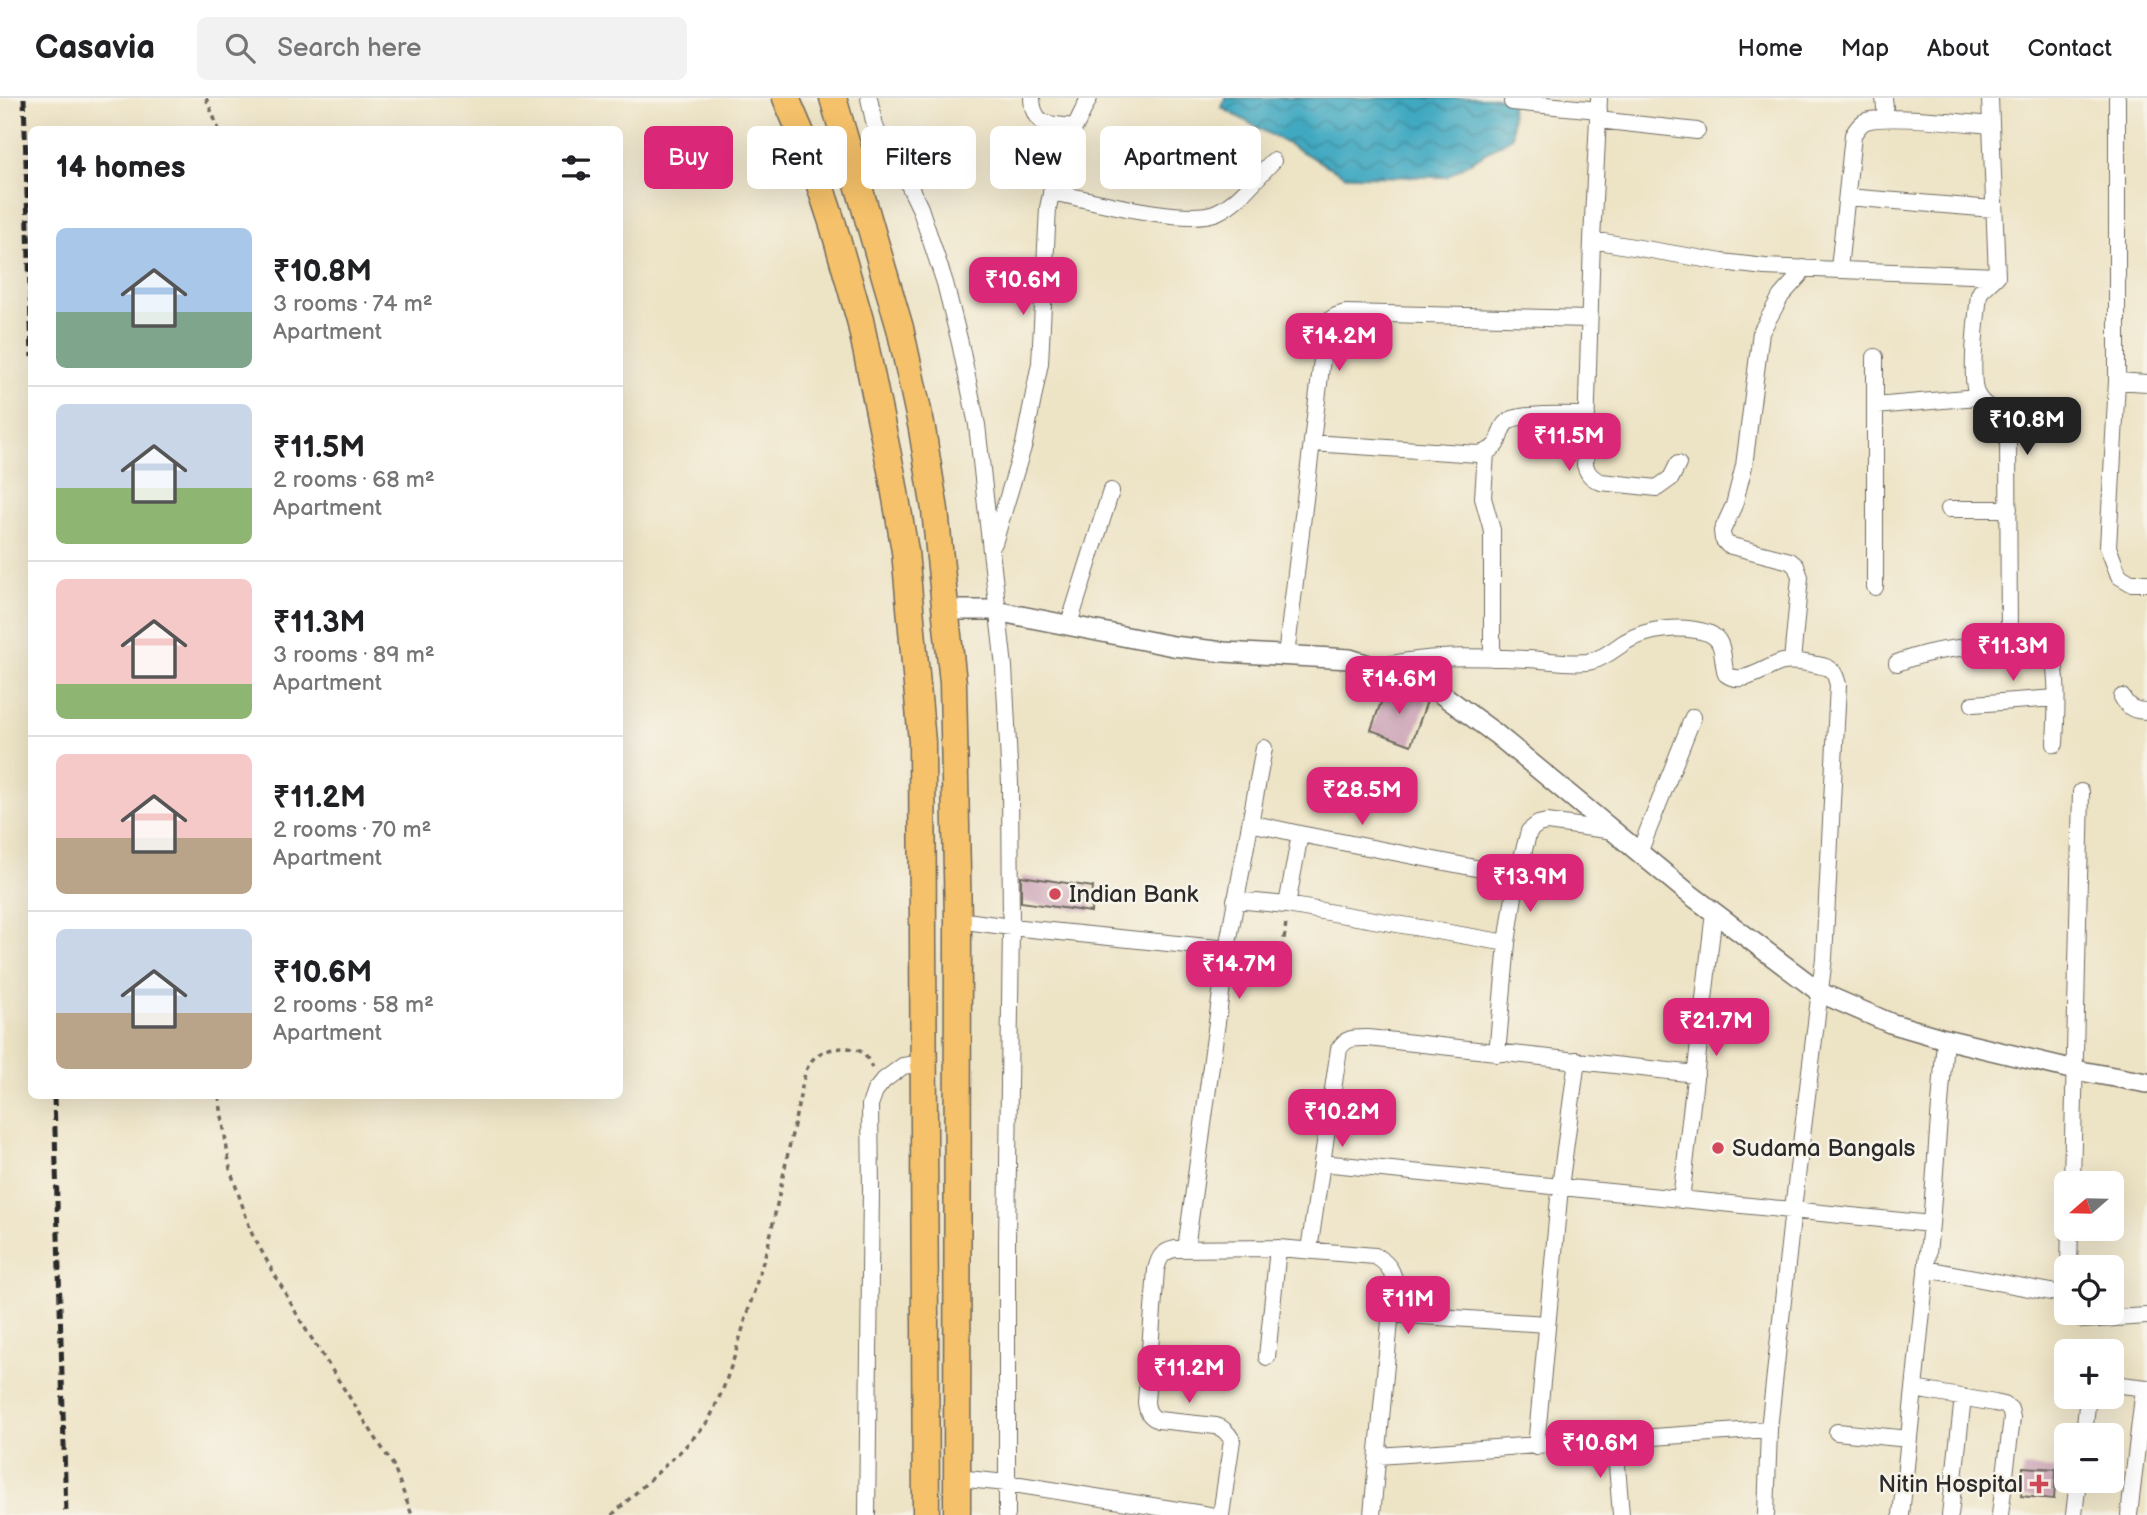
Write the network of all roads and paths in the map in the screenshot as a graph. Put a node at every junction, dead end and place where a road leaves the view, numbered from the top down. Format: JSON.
{"nodes":[{"id":1,"x":206,"y":98,"type":"edge"},
{"id":2,"x":786,"y":98,"type":"edge"},
{"id":3,"x":833,"y":98,"type":"edge"},
{"id":4,"x":869,"y":98,"type":"edge"},
{"id":5,"x":1032,"y":98,"type":"edge"},
{"id":6,"x":1089,"y":98,"type":"edge"},
{"id":7,"x":1884,"y":98,"type":"edge"},
{"id":8,"x":1990,"y":98,"type":"edge"},
{"id":9,"x":2117,"y":98,"type":"edge"},
{"id":10,"x":1512,"y":102,"type":"dead end"},
{"id":11,"x":1599,"y":109,"type":"edge"},
{"id":12,"x":1885,"y":118,"type":"junction"},
{"id":13,"x":1991,"y":125,"type":"junction"},
{"id":14,"x":217,"y":126,"type":"edge"},
{"id":15,"x":1068,"y":126,"type":"edge"},
{"id":16,"x":1075,"y":126,"type":"edge"},
{"id":17,"x":1697,"y":131,"type":"dead end"},
{"id":18,"x":1273,"y":161,"type":"dead end"},
{"id":19,"x":1052,"y":189,"type":"edge"},
{"id":20,"x":1051,"y":192,"type":"junction"},
{"id":21,"x":1847,"y":197,"type":"junction"},
{"id":22,"x":1993,"y":209,"type":"junction"},
{"id":23,"x":1592,"y":240,"type":"junction"},
{"id":24,"x":1803,"y":268,"type":"junction"},
{"id":25,"x":1839,"y":269,"type":"junction"},
{"id":26,"x":1997,"y":276,"type":"junction"},
{"id":27,"x":1589,"y":319,"type":"junction"},
{"id":28,"x":1875,"y":357,"type":"dead end"},
{"id":29,"x":2117,"y":381,"type":"junction"},
{"id":30,"x":2147,"y":383,"type":"edge"},
{"id":31,"x":1977,"y":397,"type":"junction"},
{"id":32,"x":1875,"y":406,"type":"junction"},
{"id":33,"x":1587,"y":415,"type":"junction"},
{"id":34,"x":1312,"y":443,"type":"junction"},
{"id":35,"x":1486,"y":452,"type":"junction"},
{"id":36,"x":1678,"y":464,"type":"dead end"},
{"id":37,"x":1111,"y":491,"type":"dead end"},
{"id":38,"x":1949,"y":509,"type":"dead end"},
{"id":39,"x":2009,"y":509,"type":"junction"},
{"id":40,"x":992,"y":551,"type":"junction"},
{"id":41,"x":2147,"y":583,"type":"edge"},
{"id":42,"x":1875,"y":587,"type":"dead end"},
{"id":43,"x":947,"y":610,"type":"junction"},
{"id":44,"x":997,"y":611,"type":"junction"},
{"id":45,"x":1069,"y":624,"type":"junction"},
{"id":46,"x":2009,"y":646,"type":"junction"},
{"id":47,"x":1286,"y":656,"type":"junction"},
{"id":48,"x":1492,"y":658,"type":"junction"},
{"id":49,"x":1792,"y":661,"type":"junction"},
{"id":50,"x":1897,"y":663,"type":"dead end"},
{"id":51,"x":1380,"y":667,"type":"junction"},
{"id":52,"x":2122,"y":697,"type":"dead end"},
{"id":53,"x":2056,"y":698,"type":"junction"},
{"id":54,"x":1973,"y":704,"type":"dead end"},
{"id":55,"x":2147,"y":710,"type":"edge"},
{"id":56,"x":1693,"y":717,"type":"dead end"},
{"id":57,"x":2055,"y":744,"type":"dead end"},
{"id":58,"x":1265,"y":748,"type":"dead end"},
{"id":59,"x":2081,"y":792,"type":"dead end"},
{"id":60,"x":1250,"y":823,"type":"junction"},
{"id":61,"x":1614,"y":831,"type":"junction"},
{"id":62,"x":1300,"y":834,"type":"junction"},
{"id":63,"x":1639,"y":853,"type":"junction"},
{"id":64,"x":1517,"y":876,"type":"junction"},
{"id":65,"x":1235,"y":900,"type":"junction"},
{"id":66,"x":1287,"y":905,"type":"junction"},
{"id":67,"x":1714,"y":912,"type":"junction"},
{"id":68,"x":958,"y":920,"type":"junction"},
{"id":69,"x":1010,"y":928,"type":"junction"},
{"id":70,"x":1507,"y":943,"type":"junction"},
{"id":71,"x":1227,"y":949,"type":"junction"},
{"id":72,"x":1821,"y":993,"type":"junction"},
{"id":73,"x":1945,"y":1039,"type":"junction"},
{"id":74,"x":1497,"y":1054,"type":"junction"},
{"id":75,"x":1577,"y":1060,"type":"junction"},
{"id":76,"x":913,"y":1065,"type":"junction"},
{"id":77,"x":2075,"y":1070,"type":"junction"},
{"id":78,"x":1696,"y":1074,"type":"junction"},
{"id":79,"x":881,"y":1083,"type":"junction"},
{"id":80,"x":2147,"y":1083,"type":"edge"},
{"id":81,"x":219,"y":1099,"type":"edge"},
{"id":82,"x":1322,"y":1163,"type":"junction"},
{"id":83,"x":2072,"y":1171,"type":"edge"},
{"id":84,"x":1560,"y":1187,"type":"junction"},
{"id":85,"x":1681,"y":1200,"type":"junction"},
{"id":86,"x":1793,"y":1209,"type":"junction"},
{"id":87,"x":1931,"y":1224,"type":"junction"},
{"id":88,"x":1278,"y":1248,"type":"junction"},
{"id":89,"x":1186,"y":1249,"type":"junction"},
{"id":90,"x":1309,"y":1250,"type":"junction"},
{"id":91,"x":1926,"y":1269,"type":"junction"},
{"id":92,"x":2054,"y":1293,"type":"edge"},
{"id":93,"x":1391,"y":1314,"type":"junction"},
{"id":94,"x":2147,"y":1316,"type":"edge"},
{"id":95,"x":2124,"y":1317,"type":"edge"},
{"id":96,"x":1548,"y":1324,"type":"junction"},
{"id":97,"x":1267,"y":1357,"type":"dead end"},
{"id":98,"x":2124,"y":1385,"type":"edge"},
{"id":99,"x":2146,"y":1388,"type":"edge"},
{"id":100,"x":1914,"y":1389,"type":"junction"},
{"id":101,"x":1963,"y":1397,"type":"junction"},
{"id":102,"x":1769,"y":1429,"type":"junction"},
{"id":103,"x":1837,"y":1432,"type":"dead end"},
{"id":104,"x":2142,"y":1437,"type":"edge"},
{"id":105,"x":1909,"y":1439,"type":"junction"},
{"id":106,"x":1615,"y":1441,"type":"junction"},
{"id":107,"x":1536,"y":1447,"type":"junction"},
{"id":108,"x":1378,"y":1456,"type":"junction"},
{"id":109,"x":957,"y":1478,"type":"junction"},
{"id":110,"x":1007,"y":1483,"type":"junction"},
{"id":111,"x":2077,"y":1493,"type":"edge"},
{"id":112,"x":412,"y":1515,"type":"edge"},
{"id":113,"x":612,"y":1515,"type":"edge"},
{"id":114,"x":867,"y":1515,"type":"edge"},
{"id":115,"x":926,"y":1515,"type":"edge"},
{"id":116,"x":957,"y":1515,"type":"edge"},
{"id":117,"x":1007,"y":1515,"type":"edge"},
{"id":118,"x":1209,"y":1515,"type":"edge"},
{"id":119,"x":1221,"y":1515,"type":"edge"},
{"id":120,"x":1372,"y":1515,"type":"edge"},
{"id":121,"x":1621,"y":1515,"type":"edge"},
{"id":122,"x":1766,"y":1515,"type":"edge"},
{"id":123,"x":1901,"y":1515,"type":"edge"},
{"id":124,"x":1950,"y":1515,"type":"edge"},
{"id":125,"x":2000,"y":1515,"type":"edge"},
{"id":126,"x":2074,"y":1515,"type":"edge"},
{"id":127,"x":2129,"y":1515,"type":"edge"}],
"edges":[{"from":1,"to":14,"type":"path"},
{"from":2,"to":76,"type":"highway"},
{"from":3,"to":43,"type":"highway"},
{"from":4,"to":40,"type":"street"},
{"from":5,"to":15,"type":"street"},
{"from":6,"to":16,"type":"street"},
{"from":7,"to":12,"type":"street"},
{"from":8,"to":13,"type":"street"},
{"from":9,"to":29,"type":"street"},
{"from":10,"to":11,"type":"street"},
{"from":11,"to":17,"type":"street"},
{"from":11,"to":23,"type":"street"},
{"from":12,"to":13,"type":"street"},
{"from":12,"to":21,"type":"street"},
{"from":13,"to":22,"type":"street"},
{"from":18,"to":20,"type":"street"},
{"from":19,"to":20,"type":"street"},
{"from":20,"to":40,"type":"street"},
{"from":21,"to":22,"type":"street"},
{"from":21,"to":25,"type":"street"},
{"from":22,"to":26,"type":"street"},
{"from":23,"to":24,"type":"street"},
{"from":23,"to":27,"type":"street"},
{"from":24,"to":25,"type":"street"},
{"from":24,"to":49,"type":"street"},
{"from":25,"to":26,"type":"street"},
{"from":26,"to":31,"type":"street"},
{"from":27,"to":33,"type":"street"},
{"from":27,"to":34,"type":"street"},
{"from":28,"to":32,"type":"street"},
{"from":29,"to":30,"type":"street"},
{"from":29,"to":41,"type":"street"},
{"from":31,"to":32,"type":"street"},
{"from":31,"to":39,"type":"street"},
{"from":32,"to":42,"type":"street"},
{"from":33,"to":35,"type":"street"},
{"from":33,"to":36,"type":"street"},
{"from":34,"to":35,"type":"street"},
{"from":34,"to":47,"type":"street"},
{"from":35,"to":48,"type":"street"},
{"from":37,"to":45,"type":"street"},
{"from":38,"to":39,"type":"street"},
{"from":39,"to":46,"type":"street"},
{"from":40,"to":44,"type":"street"},
{"from":43,"to":44,"type":"street"},
{"from":43,"to":68,"type":"highway"},
{"from":44,"to":45,"type":"street"},
{"from":44,"to":69,"type":"street"},
{"from":45,"to":47,"type":"street"},
{"from":46,"to":50,"type":"street"},
{"from":46,"to":53,"type":"street"},
{"from":47,"to":51,"type":"street"},
{"from":48,"to":49,"type":"street"},
{"from":48,"to":51,"type":"street"},
{"from":49,"to":72,"type":"street"},
{"from":51,"to":61,"type":"street"},
{"from":52,"to":55,"type":"street"},
{"from":53,"to":54,"type":"street"},
{"from":53,"to":57,"type":"street"},
{"from":56,"to":63,"type":"street"},
{"from":58,"to":60,"type":"street"},
{"from":59,"to":77,"type":"street"},
{"from":60,"to":62,"type":"street"},
{"from":60,"to":65,"type":"street"},
{"from":61,"to":63,"type":"street"},
{"from":61,"to":64,"type":"street"},
{"from":62,"to":64,"type":"street"},
{"from":62,"to":66,"type":"street"},
{"from":63,"to":67,"type":"street"},
{"from":64,"to":70,"type":"street"},
{"from":65,"to":66,"type":"street"},
{"from":65,"to":71,"type":"street"},
{"from":66,"to":70,"type":"street"},
{"from":66,"to":71,"type":"path"},
{"from":67,"to":72,"type":"street"},
{"from":67,"to":78,"type":"street"},
{"from":68,"to":69,"type":"street"},
{"from":68,"to":109,"type":"highway"},
{"from":69,"to":71,"type":"street"},
{"from":69,"to":110,"type":"street"},
{"from":70,"to":74,"type":"street"},
{"from":71,"to":89,"type":"street"},
{"from":72,"to":73,"type":"street"},
{"from":72,"to":86,"type":"street"},
{"from":73,"to":77,"type":"street"},
{"from":73,"to":87,"type":"street"},
{"from":74,"to":75,"type":"street"},
{"from":74,"to":82,"type":"street"},
{"from":75,"to":78,"type":"street"},
{"from":75,"to":84,"type":"street"},
{"from":76,"to":79,"type":"street"},
{"from":76,"to":115,"type":"highway"},
{"from":77,"to":80,"type":"street"},
{"from":77,"to":83,"type":"street"},
{"from":78,"to":85,"type":"street"},
{"from":79,"to":113,"type":"path"},
{"from":79,"to":114,"type":"street"},
{"from":81,"to":112,"type":"path"},
{"from":82,"to":84,"type":"street"},
{"from":82,"to":90,"type":"street"},
{"from":84,"to":85,"type":"street"},
{"from":84,"to":96,"type":"street"},
{"from":85,"to":86,"type":"street"},
{"from":86,"to":87,"type":"street"},
{"from":86,"to":102,"type":"street"},
{"from":87,"to":91,"type":"street"},
{"from":88,"to":89,"type":"street"},
{"from":88,"to":90,"type":"street"},
{"from":88,"to":97,"type":"street"},
{"from":89,"to":119,"type":"street"},
{"from":90,"to":93,"type":"street"},
{"from":91,"to":92,"type":"street"},
{"from":91,"to":100,"type":"street"},
{"from":93,"to":96,"type":"street"},
{"from":93,"to":108,"type":"street"},
{"from":94,"to":95,"type":"street"},
{"from":96,"to":107,"type":"street"},
{"from":98,"to":99,"type":"street"},
{"from":99,"to":104,"type":"street"},
{"from":100,"to":101,"type":"street"},
{"from":100,"to":105,"type":"street"},
{"from":101,"to":124,"type":"street"},
{"from":101,"to":125,"type":"street"},
{"from":102,"to":106,"type":"street"},
{"from":102,"to":122,"type":"street"},
{"from":103,"to":105,"type":"street"},
{"from":104,"to":127,"type":"street"},
{"from":105,"to":123,"type":"street"},
{"from":106,"to":107,"type":"street"},
{"from":106,"to":121,"type":"street"},
{"from":107,"to":108,"type":"street"},
{"from":108,"to":120,"type":"street"},
{"from":109,"to":110,"type":"street"},
{"from":109,"to":116,"type":"highway"},
{"from":110,"to":117,"type":"street"},
{"from":110,"to":118,"type":"street"},
{"from":111,"to":126,"type":"street"}]}
